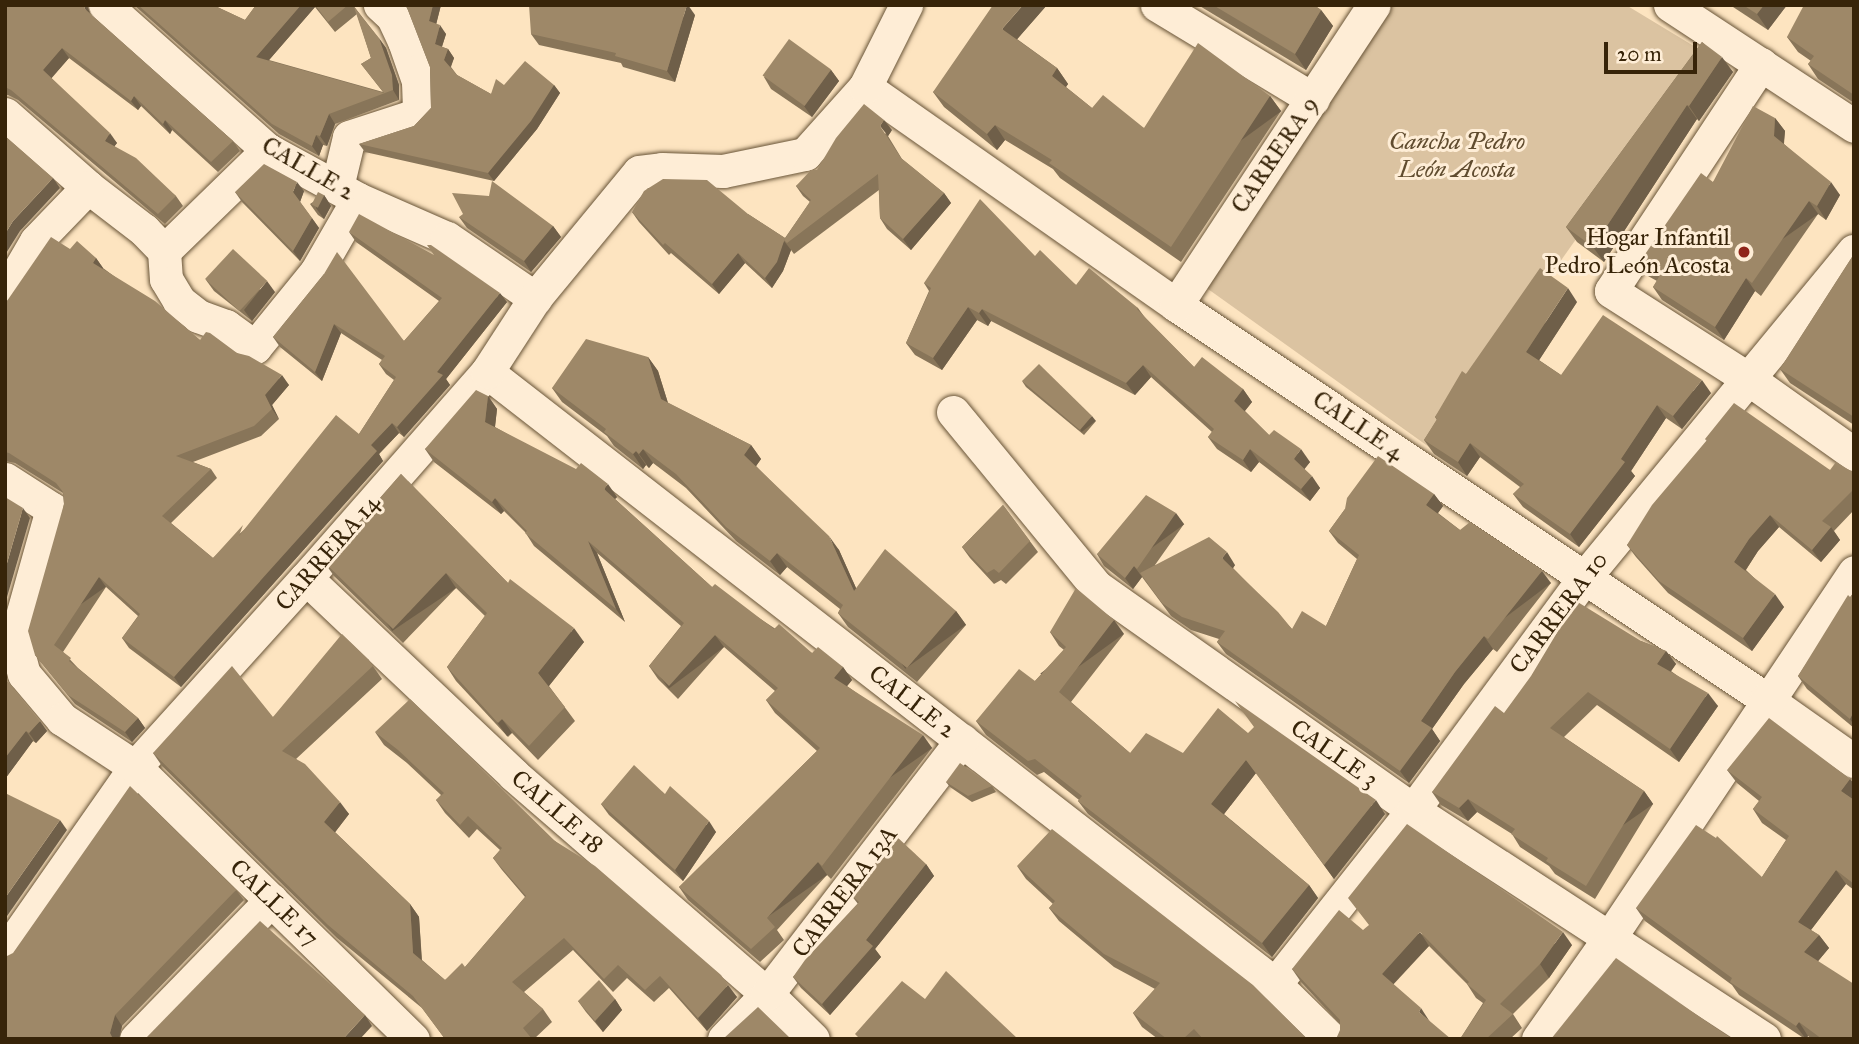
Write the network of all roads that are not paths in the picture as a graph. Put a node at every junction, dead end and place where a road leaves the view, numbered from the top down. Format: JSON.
{"nodes":[{"id":1,"x":106,"y":5,"type":"edge"},
{"id":2,"x":380,"y":5,"type":"edge"},
{"id":3,"x":906,"y":5,"type":"edge"},
{"id":4,"x":1157,"y":5,"type":"edge"},
{"id":5,"x":1374,"y":5,"type":"edge"},
{"id":6,"x":1670,"y":5,"type":"edge"},
{"id":7,"x":1761,"y":64,"type":"junction"},
{"id":8,"x":865,"y":87,"type":"junction"},
{"id":9,"x":1313,"y":99,"type":"junction"},
{"id":10,"x":5,"y":114,"type":"edge"},
{"id":11,"x":1854,"y":126,"type":"edge"},
{"id":12,"x":268,"y":150,"type":"junction"},
{"id":13,"x":88,"y":187,"type":"junction"},
{"id":14,"x":348,"y":193,"type":"junction"},
{"id":15,"x":164,"y":251,"type":"junction"},
{"id":16,"x":1854,"y":251,"type":"edge"},
{"id":17,"x":5,"y":293,"type":"edge"},
{"id":18,"x":536,"y":298,"type":"junction"},
{"id":19,"x":1176,"y":305,"type":"junction"},
{"id":20,"x":487,"y":372,"type":"junction"},
{"id":21,"x":1750,"y":380,"type":"junction"},
{"id":22,"x":953,"y":412,"type":"dead end"},
{"id":23,"x":1854,"y":454,"type":"edge"},
{"id":24,"x":5,"y":479,"type":"edge"},
{"id":25,"x":1854,"y":572,"type":"edge"},
{"id":26,"x":1584,"y":578,"type":"junction"},
{"id":27,"x":306,"y":579,"type":"junction"},
{"id":28,"x":1766,"y":699,"type":"junction"},
{"id":29,"x":962,"y":740,"type":"junction"},
{"id":30,"x":1854,"y":761,"type":"edge"},
{"id":31,"x":135,"y":767,"type":"junction"},
{"id":32,"x":1413,"y":810,"type":"junction"},
{"id":33,"x":271,"y":900,"type":"junction"},
{"id":34,"x":1610,"y":937,"type":"junction"},
{"id":35,"x":5,"y":953,"type":"edge"},
{"id":36,"x":1275,"y":984,"type":"junction"},
{"id":37,"x":768,"y":994,"type":"junction"},
{"id":38,"x":397,"y":1033,"type":"edge"},
{"id":39,"x":136,"y":1039,"type":"edge"},
{"id":40,"x":724,"y":1039,"type":"edge"},
{"id":41,"x":813,"y":1039,"type":"edge"},
{"id":42,"x":1331,"y":1039,"type":"edge"},
{"id":43,"x":1538,"y":1039,"type":"edge"},
{"id":44,"x":1764,"y":1039,"type":"edge"}],
"edges":[{"from":1,"to":12,"type":"street","name":"CALLE 2"},
{"from":2,"to":14,"type":"street"},
{"from":3,"to":8,"type":"street"},
{"from":4,"to":9,"type":"street"},
{"from":5,"to":9,"type":"street","name":"CARRERA 9"},
{"from":6,"to":7,"type":"street"},
{"from":7,"to":11,"type":"street"},
{"from":7,"to":21,"type":"street"},
{"from":8,"to":18,"type":"street","name":"CARRERA 14"},
{"from":8,"to":19,"type":"street","name":"CALLE 4"},
{"from":9,"to":19,"type":"street","name":"CARRERA 9"},
{"from":10,"to":13,"type":"street"},
{"from":12,"to":14,"type":"street","name":"CALLE 2"},
{"from":12,"to":15,"type":"street"},
{"from":13,"to":15,"type":"street"},
{"from":13,"to":17,"type":"street"},
{"from":14,"to":15,"type":"street"},
{"from":14,"to":18,"type":"street","name":"CALLE 2"},
{"from":16,"to":21,"type":"street","name":"CARRERA 10"},
{"from":18,"to":20,"type":"street","name":"CARRERA 14"},
{"from":19,"to":26,"type":"street","name":"CALLE 4"},
{"from":20,"to":27,"type":"street","name":"CARRERA 14"},
{"from":20,"to":29,"type":"street","name":"CALLE 2"},
{"from":21,"to":23,"type":"street"},
{"from":21,"to":26,"type":"street","name":"CARRERA 10"},
{"from":22,"to":32,"type":"street","name":"CALLE 3"},
{"from":24,"to":31,"type":"street","name":"CALLE 17"},
{"from":25,"to":28,"type":"street"},
{"from":26,"to":28,"type":"street","name":"CALLE 4"},
{"from":26,"to":32,"type":"street","name":"CARRERA 10"},
{"from":27,"to":31,"type":"street","name":"CARRERA 14"},
{"from":27,"to":37,"type":"street","name":"CALLE 18"},
{"from":28,"to":30,"type":"street","name":"CALLE 4"},
{"from":28,"to":34,"type":"street"},
{"from":29,"to":36,"type":"street","name":"CALLE 2"},
{"from":29,"to":37,"type":"street","name":"CARRERA 13A"},
{"from":31,"to":33,"type":"street","name":"CALLE 17"},
{"from":31,"to":35,"type":"street","name":"CARRERA 14"},
{"from":32,"to":34,"type":"street","name":"CALLE 3"},
{"from":32,"to":36,"type":"street","name":"CARRERA 10"},
{"from":33,"to":38,"type":"street","name":"CALLE 17"},
{"from":33,"to":39,"type":"street"},
{"from":34,"to":43,"type":"street"},
{"from":34,"to":44,"type":"street","name":"CALLE 3"},
{"from":36,"to":42,"type":"street","name":"CALLE 2"},
{"from":37,"to":40,"type":"street","name":"CARRERA 13A"},
{"from":37,"to":41,"type":"street","name":"CALLE 18"}]}
